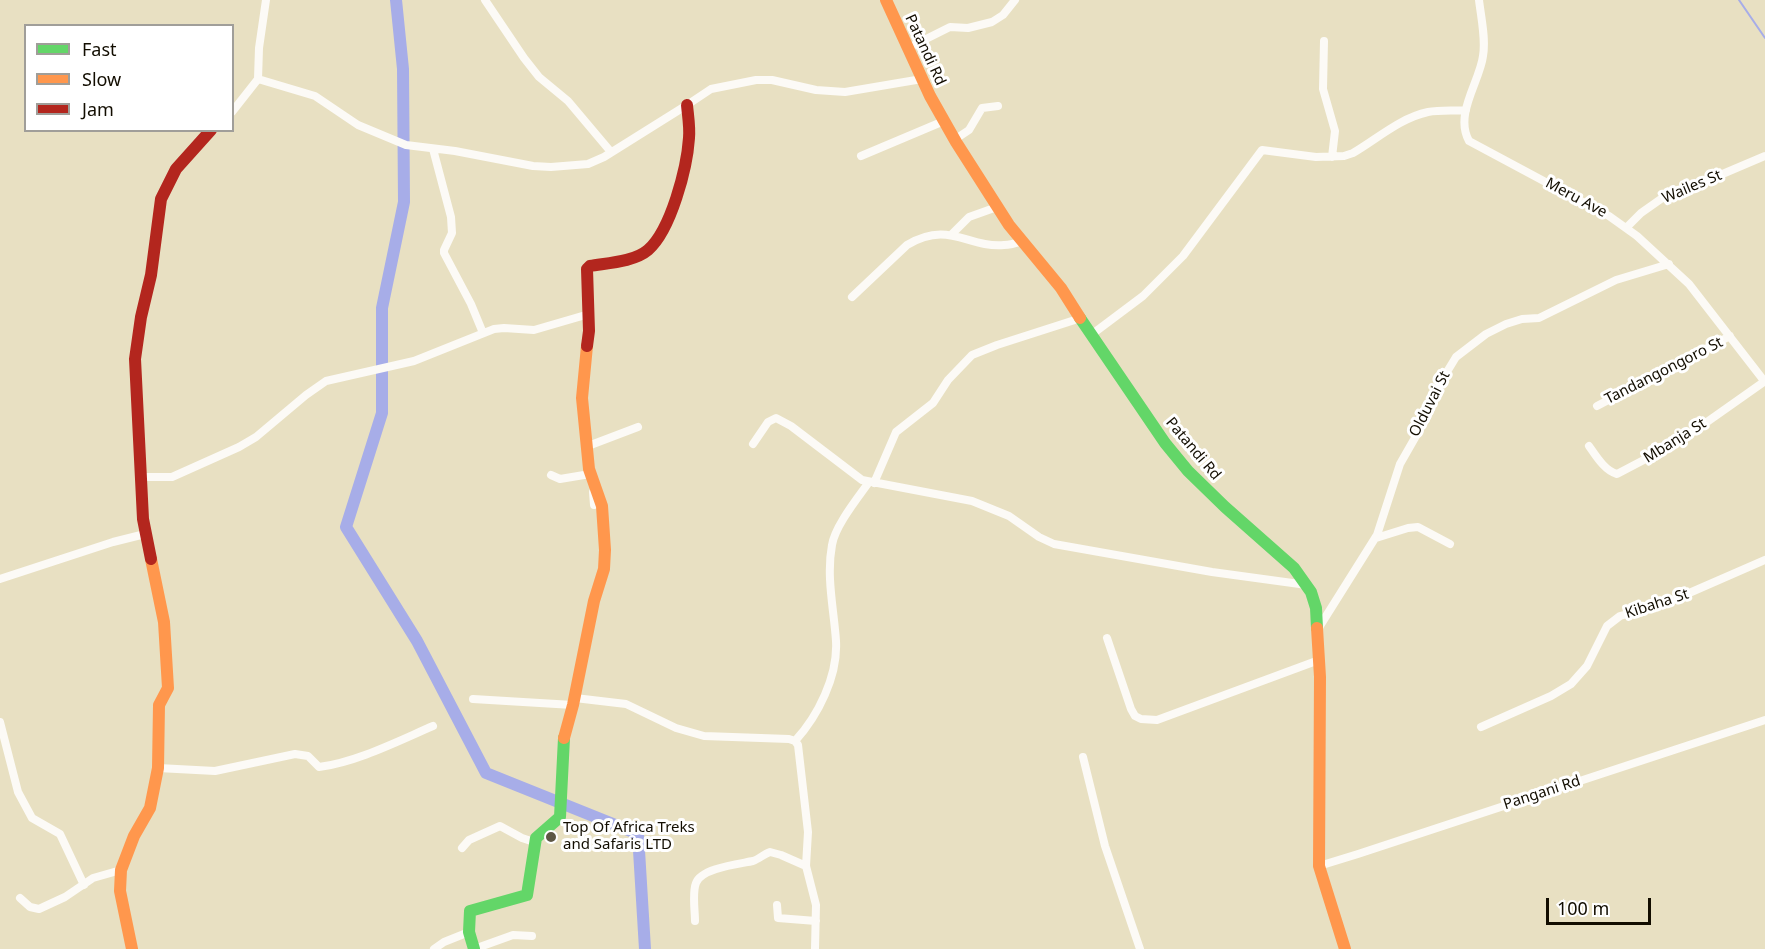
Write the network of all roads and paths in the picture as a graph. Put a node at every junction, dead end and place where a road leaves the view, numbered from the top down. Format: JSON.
{"nodes":[{"id":1,"x":266,"y":0,"type":"edge"},
{"id":2,"x":485,"y":0,"type":"edge"},
{"id":3,"x":886,"y":0,"type":"edge"},
{"id":4,"x":1015,"y":0,"type":"edge"},
{"id":5,"x":1479,"y":0,"type":"edge"},
{"id":6,"x":1324,"y":41,"type":"dead end"},
{"id":7,"x":908,"y":48,"type":"junction"},
{"id":8,"x":258,"y":79,"type":"junction"},
{"id":9,"x":922,"y":79,"type":"junction"},
{"id":10,"x":687,"y":105,"type":"junction"},
{"id":11,"x":998,"y":106,"type":"dead end"},
{"id":12,"x":234,"y":109,"type":"edge"},
{"id":13,"x":1466,"y":110,"type":"junction"},
{"id":14,"x":944,"y":121,"type":"junction"},
{"id":15,"x":209,"y":132,"type":"edge"},
{"id":16,"x":954,"y":140,"type":"junction"},
{"id":17,"x":433,"y":148,"type":"junction"},
{"id":18,"x":612,"y":152,"type":"junction"},
{"id":19,"x":861,"y":156,"type":"dead end"},
{"id":20,"x":1765,"y":156,"type":"edge"},
{"id":21,"x":1332,"y":157,"type":"junction"},
{"id":22,"x":997,"y":207,"type":"junction"},
{"id":23,"x":1626,"y":228,"type":"junction"},
{"id":24,"x":952,"y":234,"type":"junction"},
{"id":25,"x":1023,"y":241,"type":"junction"},
{"id":26,"x":1669,"y":264,"type":"junction"},
{"id":27,"x":852,"y":297,"type":"dead end"},
{"id":28,"x":589,"y":314,"type":"junction"},
{"id":29,"x":1081,"y":318,"type":"junction"},
{"id":30,"x":483,"y":333,"type":"junction"},
{"id":31,"x":1091,"y":335,"type":"junction"},
{"id":32,"x":1731,"y":336,"type":"junction"},
{"id":33,"x":1765,"y":381,"type":"edge"},
{"id":34,"x":1597,"y":406,"type":"dead end"},
{"id":35,"x":638,"y":427,"type":"dead end"},
{"id":36,"x":753,"y":444,"type":"dead end"},
{"id":37,"x":588,"y":446,"type":"junction"},
{"id":38,"x":1589,"y":446,"type":"dead end"},
{"id":39,"x":590,"y":474,"type":"junction"},
{"id":40,"x":550,"y":475,"type":"dead end"},
{"id":41,"x":140,"y":477,"type":"junction"},
{"id":42,"x":871,"y":483,"type":"junction"},
{"id":43,"x":595,"y":489,"type":"junction"},
{"id":44,"x":594,"y":505,"type":"dead end"},
{"id":45,"x":145,"y":534,"type":"junction"},
{"id":46,"x":1376,"y":538,"type":"junction"},
{"id":47,"x":1450,"y":544,"type":"dead end"},
{"id":48,"x":1765,"y":560,"type":"edge"},
{"id":49,"x":0,"y":579,"type":"edge"},
{"id":50,"x":1307,"y":585,"type":"junction"},
{"id":51,"x":1318,"y":630,"type":"junction"},
{"id":52,"x":1107,"y":638,"type":"dead end"},
{"id":53,"x":1319,"y":660,"type":"junction"},
{"id":54,"x":473,"y":699,"type":"dead end"},
{"id":55,"x":574,"y":701,"type":"junction"},
{"id":56,"x":1765,"y":720,"type":"edge"},
{"id":57,"x":0,"y":722,"type":"edge"},
{"id":58,"x":433,"y":726,"type":"dead end"},
{"id":59,"x":1481,"y":727,"type":"dead end"},
{"id":60,"x":795,"y":741,"type":"junction"},
{"id":61,"x":1083,"y":757,"type":"dead end"},
{"id":62,"x":158,"y":768,"type":"junction"},
{"id":63,"x":534,"y":842,"type":"junction"},
{"id":64,"x":462,"y":848,"type":"dead end"},
{"id":65,"x":806,"y":866,"type":"junction"},
{"id":66,"x":1319,"y":866,"type":"junction"},
{"id":67,"x":121,"y":870,"type":"junction"},
{"id":68,"x":84,"y":885,"type":"junction"},
{"id":69,"x":20,"y":898,"type":"dead end"},
{"id":70,"x":777,"y":905,"type":"dead end"},
{"id":71,"x":695,"y":921,"type":"dead end"},
{"id":72,"x":816,"y":921,"type":"junction"},
{"id":73,"x":469,"y":932,"type":"junction"},
{"id":74,"x":532,"y":936,"type":"dead end"},
{"id":75,"x":132,"y":949,"type":"edge"},
{"id":76,"x":434,"y":949,"type":"edge"},
{"id":77,"x":474,"y":949,"type":"edge"},
{"id":78,"x":816,"y":949,"type":"edge"},
{"id":79,"x":1140,"y":949,"type":"edge"},
{"id":80,"x":1345,"y":949,"type":"edge"}],
"edges":[{"from":1,"to":8,"type":"street"},
{"from":2,"to":18,"type":"street"},
{"from":3,"to":7,"type":"street","name":"Patandi Rd"},
{"from":4,"to":7,"type":"street"},
{"from":5,"to":13,"type":"street","name":"Meru Ave"},
{"from":6,"to":21,"type":"street"},
{"from":7,"to":9,"type":"street","name":"Patandi Rd"},
{"from":8,"to":12,"type":"street"},
{"from":8,"to":17,"type":"street"},
{"from":9,"to":10,"type":"street"},
{"from":9,"to":14,"type":"street","name":"Patandi Rd"},
{"from":10,"to":18,"type":"street"},
{"from":10,"to":28,"type":"street"},
{"from":11,"to":16,"type":"street"},
{"from":13,"to":21,"type":"street"},
{"from":13,"to":23,"type":"street","name":"Meru Ave"},
{"from":14,"to":16,"type":"street","name":"Patandi Rd"},
{"from":14,"to":19,"type":"street"},
{"from":15,"to":41,"type":"street"},
{"from":16,"to":22,"type":"street","name":"Patandi Rd"},
{"from":17,"to":18,"type":"street"},
{"from":17,"to":30,"type":"street"},
{"from":20,"to":23,"type":"street","name":"Wailes St"},
{"from":21,"to":31,"type":"street"},
{"from":22,"to":24,"type":"street"},
{"from":22,"to":25,"type":"street","name":"Patandi Rd"},
{"from":23,"to":26,"type":"street","name":"Meru Ave"},
{"from":24,"to":25,"type":"street"},
{"from":24,"to":27,"type":"street"},
{"from":25,"to":29,"type":"street","name":"Patandi Rd"},
{"from":26,"to":32,"type":"street","name":"Meru Ave"},
{"from":26,"to":46,"type":"street","name":"Olduvai St"},
{"from":28,"to":30,"type":"street"},
{"from":28,"to":37,"type":"street"},
{"from":29,"to":31,"type":"street","name":"Patandi Rd"},
{"from":29,"to":42,"type":"street"},
{"from":30,"to":41,"type":"street"},
{"from":31,"to":50,"type":"street","name":"Patandi Rd"},
{"from":32,"to":33,"type":"street","name":"Meru Ave"},
{"from":32,"to":34,"type":"street","name":"Tandangongoro St"},
{"from":33,"to":38,"type":"street","name":"Mbanja St"},
{"from":35,"to":37,"type":"street"},
{"from":36,"to":42,"type":"street"},
{"from":37,"to":39,"type":"street"},
{"from":39,"to":40,"type":"street"},
{"from":39,"to":43,"type":"street"},
{"from":41,"to":45,"type":"street"},
{"from":42,"to":50,"type":"street"},
{"from":42,"to":60,"type":"street"},
{"from":43,"to":44,"type":"street"},
{"from":43,"to":55,"type":"street"},
{"from":45,"to":49,"type":"street"},
{"from":45,"to":62,"type":"street"},
{"from":46,"to":47,"type":"street"},
{"from":46,"to":51,"type":"street","name":"Olduvai St"},
{"from":48,"to":59,"type":"street","name":"Kibaha St"},
{"from":50,"to":51,"type":"street","name":"Patandi Rd"},
{"from":51,"to":53,"type":"street","name":"Patandi Rd"},
{"from":52,"to":53,"type":"street"},
{"from":53,"to":66,"type":"street","name":"Patandi Rd"},
{"from":54,"to":55,"type":"street"},
{"from":55,"to":60,"type":"street"},
{"from":55,"to":63,"type":"street"},
{"from":56,"to":66,"type":"street","name":"Pangani Rd"},
{"from":57,"to":68,"type":"street"},
{"from":58,"to":62,"type":"street"},
{"from":60,"to":65,"type":"street"},
{"from":61,"to":79,"type":"street"},
{"from":62,"to":67,"type":"street"},
{"from":63,"to":64,"type":"street"},
{"from":63,"to":73,"type":"street"},
{"from":65,"to":71,"type":"street"},
{"from":65,"to":72,"type":"street"},
{"from":66,"to":80,"type":"street","name":"Patandi Rd"},
{"from":67,"to":68,"type":"street"},
{"from":67,"to":75,"type":"street"},
{"from":68,"to":69,"type":"street"},
{"from":70,"to":72,"type":"street"},
{"from":72,"to":78,"type":"street"},
{"from":73,"to":76,"type":"street"},
{"from":73,"to":77,"type":"street"},
{"from":74,"to":77,"type":"street"}]}
